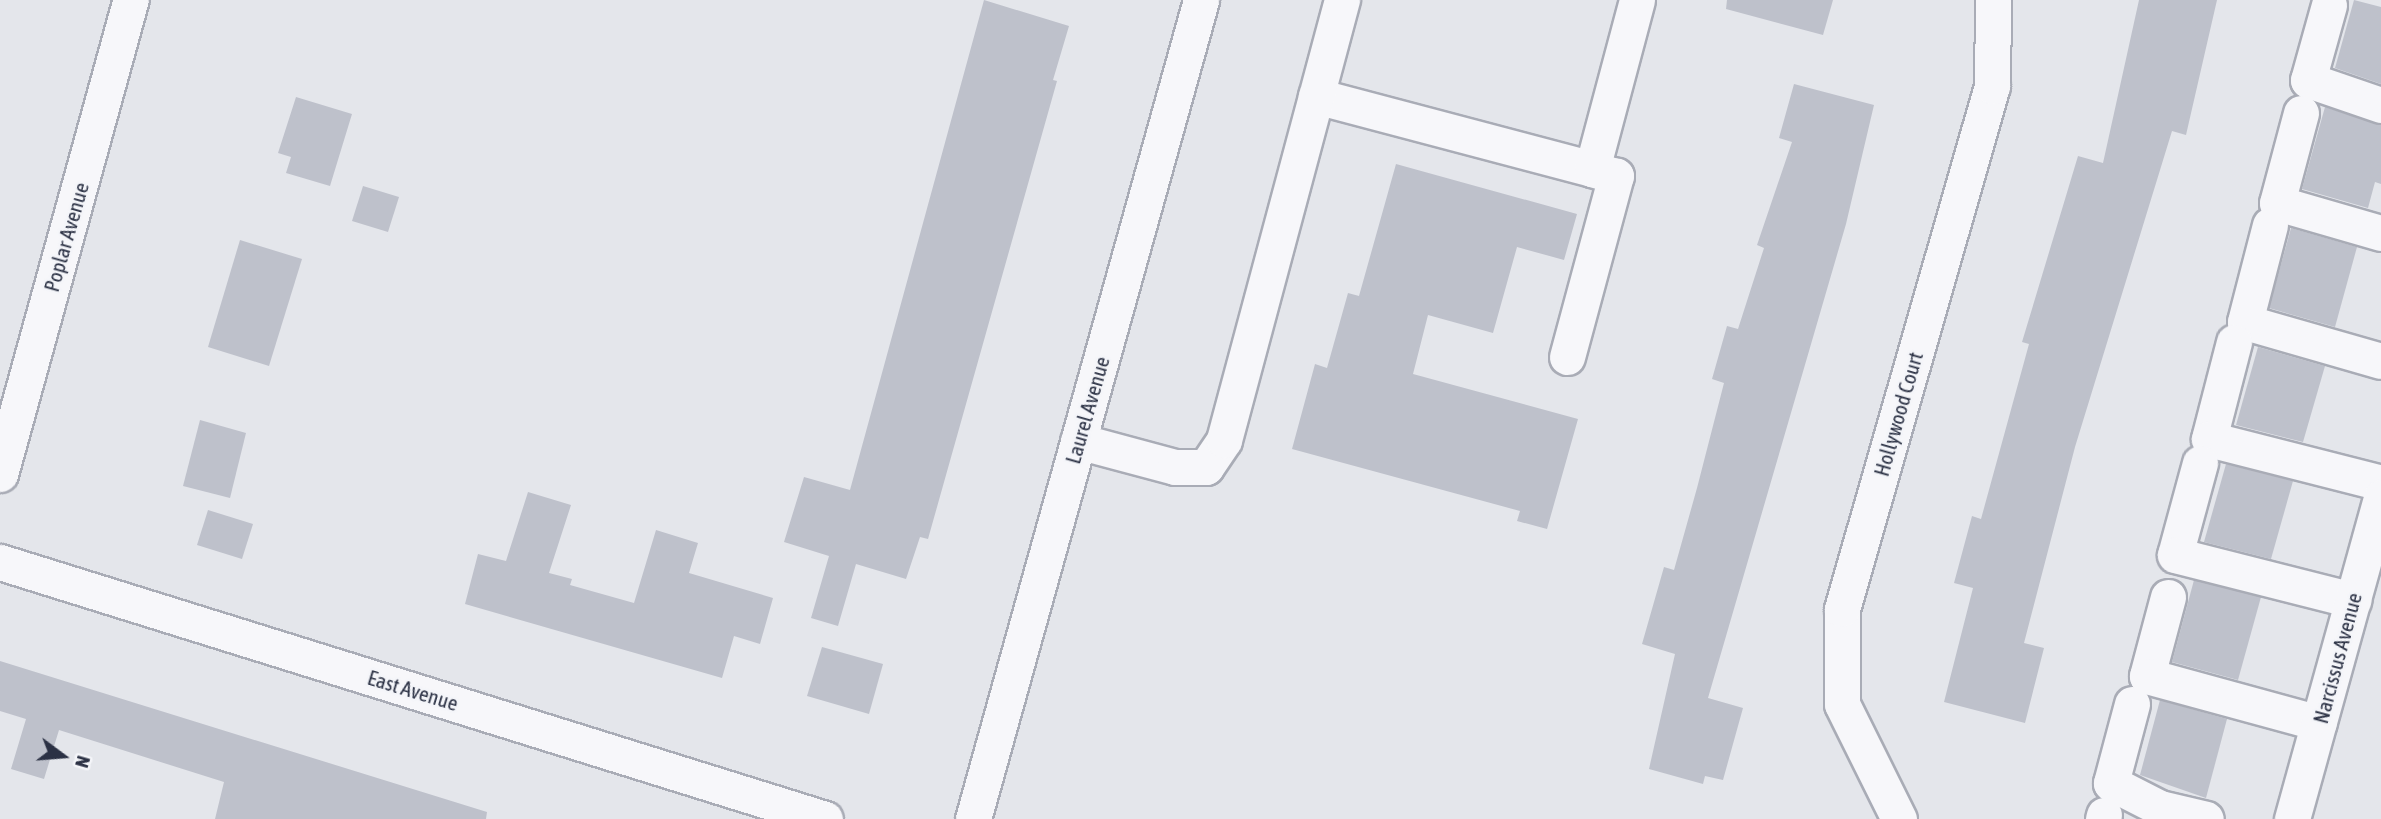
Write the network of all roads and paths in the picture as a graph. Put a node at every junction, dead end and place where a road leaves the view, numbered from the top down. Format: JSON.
{"nodes":[{"id":1,"x":131,"y":0,"type":"edge"},
{"id":2,"x":1201,"y":0,"type":"edge"},
{"id":3,"x":1342,"y":0,"type":"edge"},
{"id":4,"x":1637,"y":0,"type":"edge"},
{"id":5,"x":1993,"y":0,"type":"edge"},
{"id":6,"x":2329,"y":5,"type":"dead end"},
{"id":7,"x":1316,"y":96,"type":"junction"},
{"id":8,"x":2381,"y":105,"type":"edge"},
{"id":9,"x":2301,"y":113,"type":"dead end"},
{"id":10,"x":1592,"y":169,"type":"junction"},
{"id":11,"x":2270,"y":225,"type":"dead end"},
{"id":12,"x":2381,"y":233,"type":"edge"},
{"id":13,"x":2234,"y":342,"type":"dead end"},
{"id":14,"x":1567,"y":357,"type":"dead end"},
{"id":15,"x":2381,"y":361,"type":"edge"},
{"id":16,"x":1078,"y":441,"type":"junction"},
{"id":17,"x":2200,"y":463,"type":"dead end"},
{"id":18,"x":0,"y":474,"type":"edge"},
{"id":19,"x":2381,"y":483,"type":"edge"},
{"id":20,"x":2381,"y":498,"type":"edge"},
{"id":21,"x":0,"y":562,"type":"edge"},
{"id":22,"x":2168,"y":597,"type":"dead end"},
{"id":23,"x":2353,"y":600,"type":"junction"},
{"id":24,"x":2132,"y":704,"type":"dead end"},
{"id":25,"x":2319,"y":723,"type":"junction"},
{"id":26,"x":825,"y":819,"type":"edge"},
{"id":27,"x":973,"y":819,"type":"edge"},
{"id":28,"x":1899,"y":819,"type":"edge"},
{"id":29,"x":2206,"y":819,"type":"edge"},
{"id":30,"x":2292,"y":819,"type":"edge"}],
"edges":[{"from":1,"to":18,"type":"street","name":"Poplar Avenue"},
{"from":2,"to":16,"type":"street","name":"Laurel Avenue"},
{"from":3,"to":7,"type":"street"},
{"from":4,"to":10,"type":"street"},
{"from":5,"to":28,"type":"street","name":"Hollywood Court"},
{"from":6,"to":8,"type":"street"},
{"from":7,"to":10,"type":"street"},
{"from":7,"to":16,"type":"street"},
{"from":9,"to":12,"type":"street"},
{"from":10,"to":14,"type":"street"},
{"from":11,"to":15,"type":"street"},
{"from":13,"to":19,"type":"street"},
{"from":16,"to":27,"type":"street","name":"Laurel Avenue"},
{"from":17,"to":23,"type":"street"},
{"from":20,"to":23,"type":"street","name":"Narcissus Avenue"},
{"from":21,"to":26,"type":"street","name":"East Avenue"},
{"from":22,"to":25,"type":"street"},
{"from":23,"to":25,"type":"street","name":"Narcissus Avenue"},
{"from":24,"to":29,"type":"street"},
{"from":25,"to":30,"type":"street","name":"Narcissus Avenue"}]}
